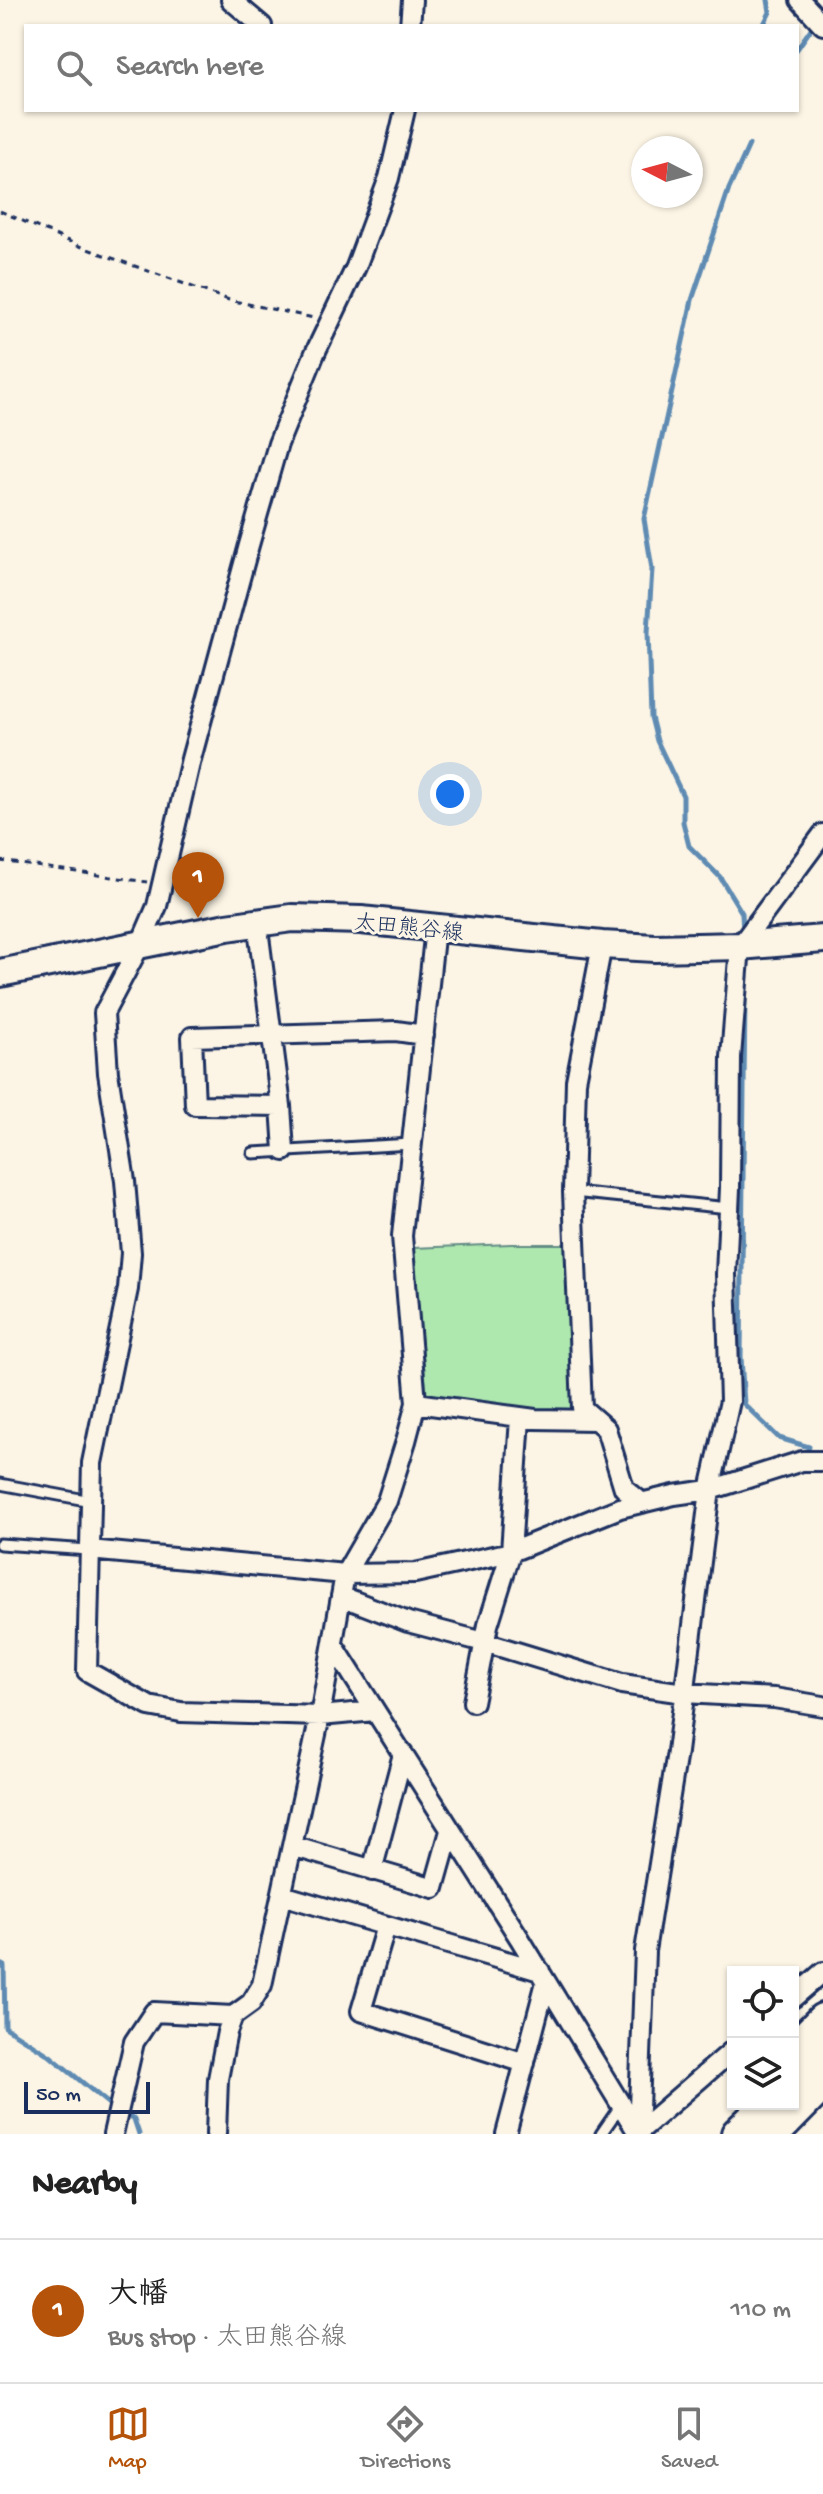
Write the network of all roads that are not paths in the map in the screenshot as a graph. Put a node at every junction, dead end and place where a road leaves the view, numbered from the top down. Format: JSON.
{"nodes":[{"id":1,"x":231,"y":0,"type":"edge"},
{"id":2,"x":412,"y":0,"type":"edge"},
{"id":3,"x":800,"y":0,"type":"edge"},
{"id":4,"x":260,"y":24,"type":"edge"},
{"id":5,"x":410,"y":24,"type":"edge"},
{"id":6,"x":823,"y":25,"type":"edge"},
{"id":7,"x":403,"y":112,"type":"edge"},
{"id":8,"x":823,"y":834,"type":"edge"},
{"id":9,"x":257,"y":921,"type":"junction"},
{"id":10,"x":435,"y":928,"type":"junction"},
{"id":11,"x":823,"y":939,"type":"edge"},
{"id":12,"x":141,"y":943,"type":"junction"},
{"id":13,"x":602,"y":945,"type":"junction"},
{"id":14,"x":740,"y":946,"type":"junction"},
{"id":15,"x":0,"y":973,"type":"edge"},
{"id":16,"x":272,"y":1035,"type":"junction"},
{"id":17,"x":424,"y":1035,"type":"junction"},
{"id":18,"x":281,"y":1106,"type":"junction"},
{"id":19,"x":412,"y":1144,"type":"junction"},
{"id":20,"x":284,"y":1151,"type":"junction"},
{"id":21,"x":253,"y":1153,"type":"dead end"},
{"id":22,"x":573,"y":1192,"type":"junction"},
{"id":23,"x":729,"y":1208,"type":"junction"},
{"id":24,"x":416,"y":1403,"type":"junction"},
{"id":25,"x":520,"y":1418,"type":"junction"},
{"id":26,"x":595,"y":1420,"type":"junction"},
{"id":27,"x":823,"y":1461,"type":"edge"},
{"id":28,"x":0,"y":1484,"type":"edge"},
{"id":29,"x":710,"y":1490,"type":"junction"},
{"id":30,"x":91,"y":1501,"type":"junction"},
{"id":31,"x":642,"y":1503,"type":"junction"},
{"id":32,"x":0,"y":1544,"type":"edge"},
{"id":33,"x":89,"y":1550,"type":"junction"},
{"id":34,"x":511,"y":1552,"type":"junction"},
{"id":35,"x":345,"y":1574,"type":"junction"},
{"id":36,"x":341,"y":1596,"type":"junction"},
{"id":37,"x":484,"y":1642,"type":"junction"},
{"id":38,"x":334,"y":1646,"type":"junction"},
{"id":39,"x":684,"y":1693,"type":"junction"},
{"id":40,"x":473,"y":1702,"type":"dead end"},
{"id":41,"x":823,"y":1706,"type":"edge"},
{"id":42,"x":375,"y":1711,"type":"junction"},
{"id":43,"x":320,"y":1716,"type":"junction"},
{"id":44,"x":403,"y":1754,"type":"junction"},
{"id":45,"x":450,"y":1831,"type":"junction"},
{"id":46,"x":292,"y":1846,"type":"junction"},
{"id":47,"x":372,"y":1871,"type":"junction"},
{"id":48,"x":282,"y":1895,"type":"junction"},
{"id":49,"x":386,"y":1926,"type":"junction"},
{"id":50,"x":823,"y":1972,"type":"edge"},
{"id":51,"x":543,"y":1976,"type":"junction"},
{"id":52,"x":799,"y":1993,"type":"edge"},
{"id":53,"x":233,"y":2016,"type":"junction"},
{"id":54,"x":823,"y":2020,"type":"edge"},
{"id":55,"x":799,"y":2044,"type":"edge"},
{"id":56,"x":823,"y":2051,"type":"edge"},
{"id":57,"x":727,"y":2055,"type":"edge"},
{"id":58,"x":525,"y":2063,"type":"junction"},
{"id":59,"x":799,"y":2074,"type":"edge"},
{"id":60,"x":823,"y":2083,"type":"edge"},
{"id":61,"x":621,"y":2105,"type":"junction"},
{"id":62,"x":736,"y":2110,"type":"edge"},
{"id":63,"x":763,"y":2110,"type":"edge"},
{"id":64,"x":823,"y":2110,"type":"edge"},
{"id":65,"x":114,"y":2128,"type":"edge"},
{"id":66,"x":216,"y":2134,"type":"edge"},
{"id":67,"x":506,"y":2134,"type":"edge"},
{"id":68,"x":601,"y":2134,"type":"edge"},
{"id":69,"x":637,"y":2134,"type":"edge"},
{"id":70,"x":714,"y":2134,"type":"edge"},
{"id":71,"x":738,"y":2134,"type":"edge"},
{"id":72,"x":773,"y":2134,"type":"edge"},
{"id":73,"x":795,"y":2134,"type":"edge"}],
"edges":[{"from":1,"to":4,"type":"street"},
{"from":2,"to":5,"type":"street"},
{"from":3,"to":6,"type":"street"},
{"from":7,"to":12,"type":"street"},
{"from":8,"to":14,"type":"street"},
{"from":9,"to":10,"type":"main road","name":"太田熊谷線"},
{"from":9,"to":12,"type":"main road","name":"太田熊谷線"},
{"from":9,"to":16,"type":"street"},
{"from":10,"to":13,"type":"main road","name":"太田熊谷線"},
{"from":10,"to":17,"type":"street"},
{"from":11,"to":14,"type":"main road","name":"太田熊谷線"},
{"from":12,"to":15,"type":"main road","name":"太田熊谷線"},
{"from":12,"to":30,"type":"street"},
{"from":13,"to":14,"type":"main road","name":"太田熊谷線"},
{"from":13,"to":22,"type":"street"},
{"from":14,"to":23,"type":"street"},
{"from":16,"to":17,"type":"street"},
{"from":16,"to":18,"type":"street"},
{"from":16,"to":18,"type":"street"},
{"from":17,"to":19,"type":"street"},
{"from":18,"to":20,"type":"street"},
{"from":19,"to":20,"type":"lane"},
{"from":19,"to":24,"type":"street"},
{"from":20,"to":21,"type":"lane"},
{"from":22,"to":23,"type":"lane"},
{"from":22,"to":26,"type":"street"},
{"from":23,"to":29,"type":"street"},
{"from":24,"to":25,"type":"street"},
{"from":24,"to":35,"type":"street"},
{"from":25,"to":26,"type":"street"},
{"from":25,"to":34,"type":"street"},
{"from":26,"to":31,"type":"street"},
{"from":27,"to":29,"type":"street"},
{"from":28,"to":30,"type":"lane"},
{"from":29,"to":31,"type":"street"},
{"from":29,"to":39,"type":"street"},
{"from":30,"to":33,"type":"street"},
{"from":31,"to":34,"type":"street"},
{"from":32,"to":33,"type":"lane"},
{"from":33,"to":35,"type":"street"},
{"from":33,"to":43,"type":"street"},
{"from":34,"to":35,"type":"street"},
{"from":34,"to":37,"type":"street"},
{"from":35,"to":36,"type":"street"},
{"from":36,"to":37,"type":"street"},
{"from":36,"to":38,"type":"street"},
{"from":37,"to":39,"type":"street"},
{"from":37,"to":40,"type":"street"},
{"from":38,"to":42,"type":"street"},
{"from":38,"to":43,"type":"street"},
{"from":39,"to":41,"type":"street"},
{"from":39,"to":69,"type":"street"},
{"from":42,"to":43,"type":"street"},
{"from":42,"to":44,"type":"street"},
{"from":43,"to":46,"type":"street"},
{"from":44,"to":45,"type":"street"},
{"from":44,"to":47,"type":"street"},
{"from":45,"to":47,"type":"street"},
{"from":45,"to":51,"type":"street"},
{"from":46,"to":47,"type":"street"},
{"from":46,"to":48,"type":"street"},
{"from":48,"to":49,"type":"street"},
{"from":48,"to":53,"type":"street"},
{"from":49,"to":51,"type":"street"},
{"from":49,"to":58,"type":"street"},
{"from":50,"to":52,"type":"street"},
{"from":51,"to":58,"type":"street"},
{"from":51,"to":61,"type":"street"},
{"from":53,"to":65,"type":"street"},
{"from":53,"to":66,"type":"street"},
{"from":54,"to":55,"type":"highway"},
{"from":56,"to":59,"type":"highway"},
{"from":57,"to":69,"type":"street"},
{"from":58,"to":67,"type":"street"},
{"from":60,"to":72,"type":"highway"},
{"from":61,"to":68,"type":"lane"},
{"from":61,"to":69,"type":"street"},
{"from":62,"to":70,"type":"highway"},
{"from":63,"to":71,"type":"highway"},
{"from":64,"to":73,"type":"highway"}]}
